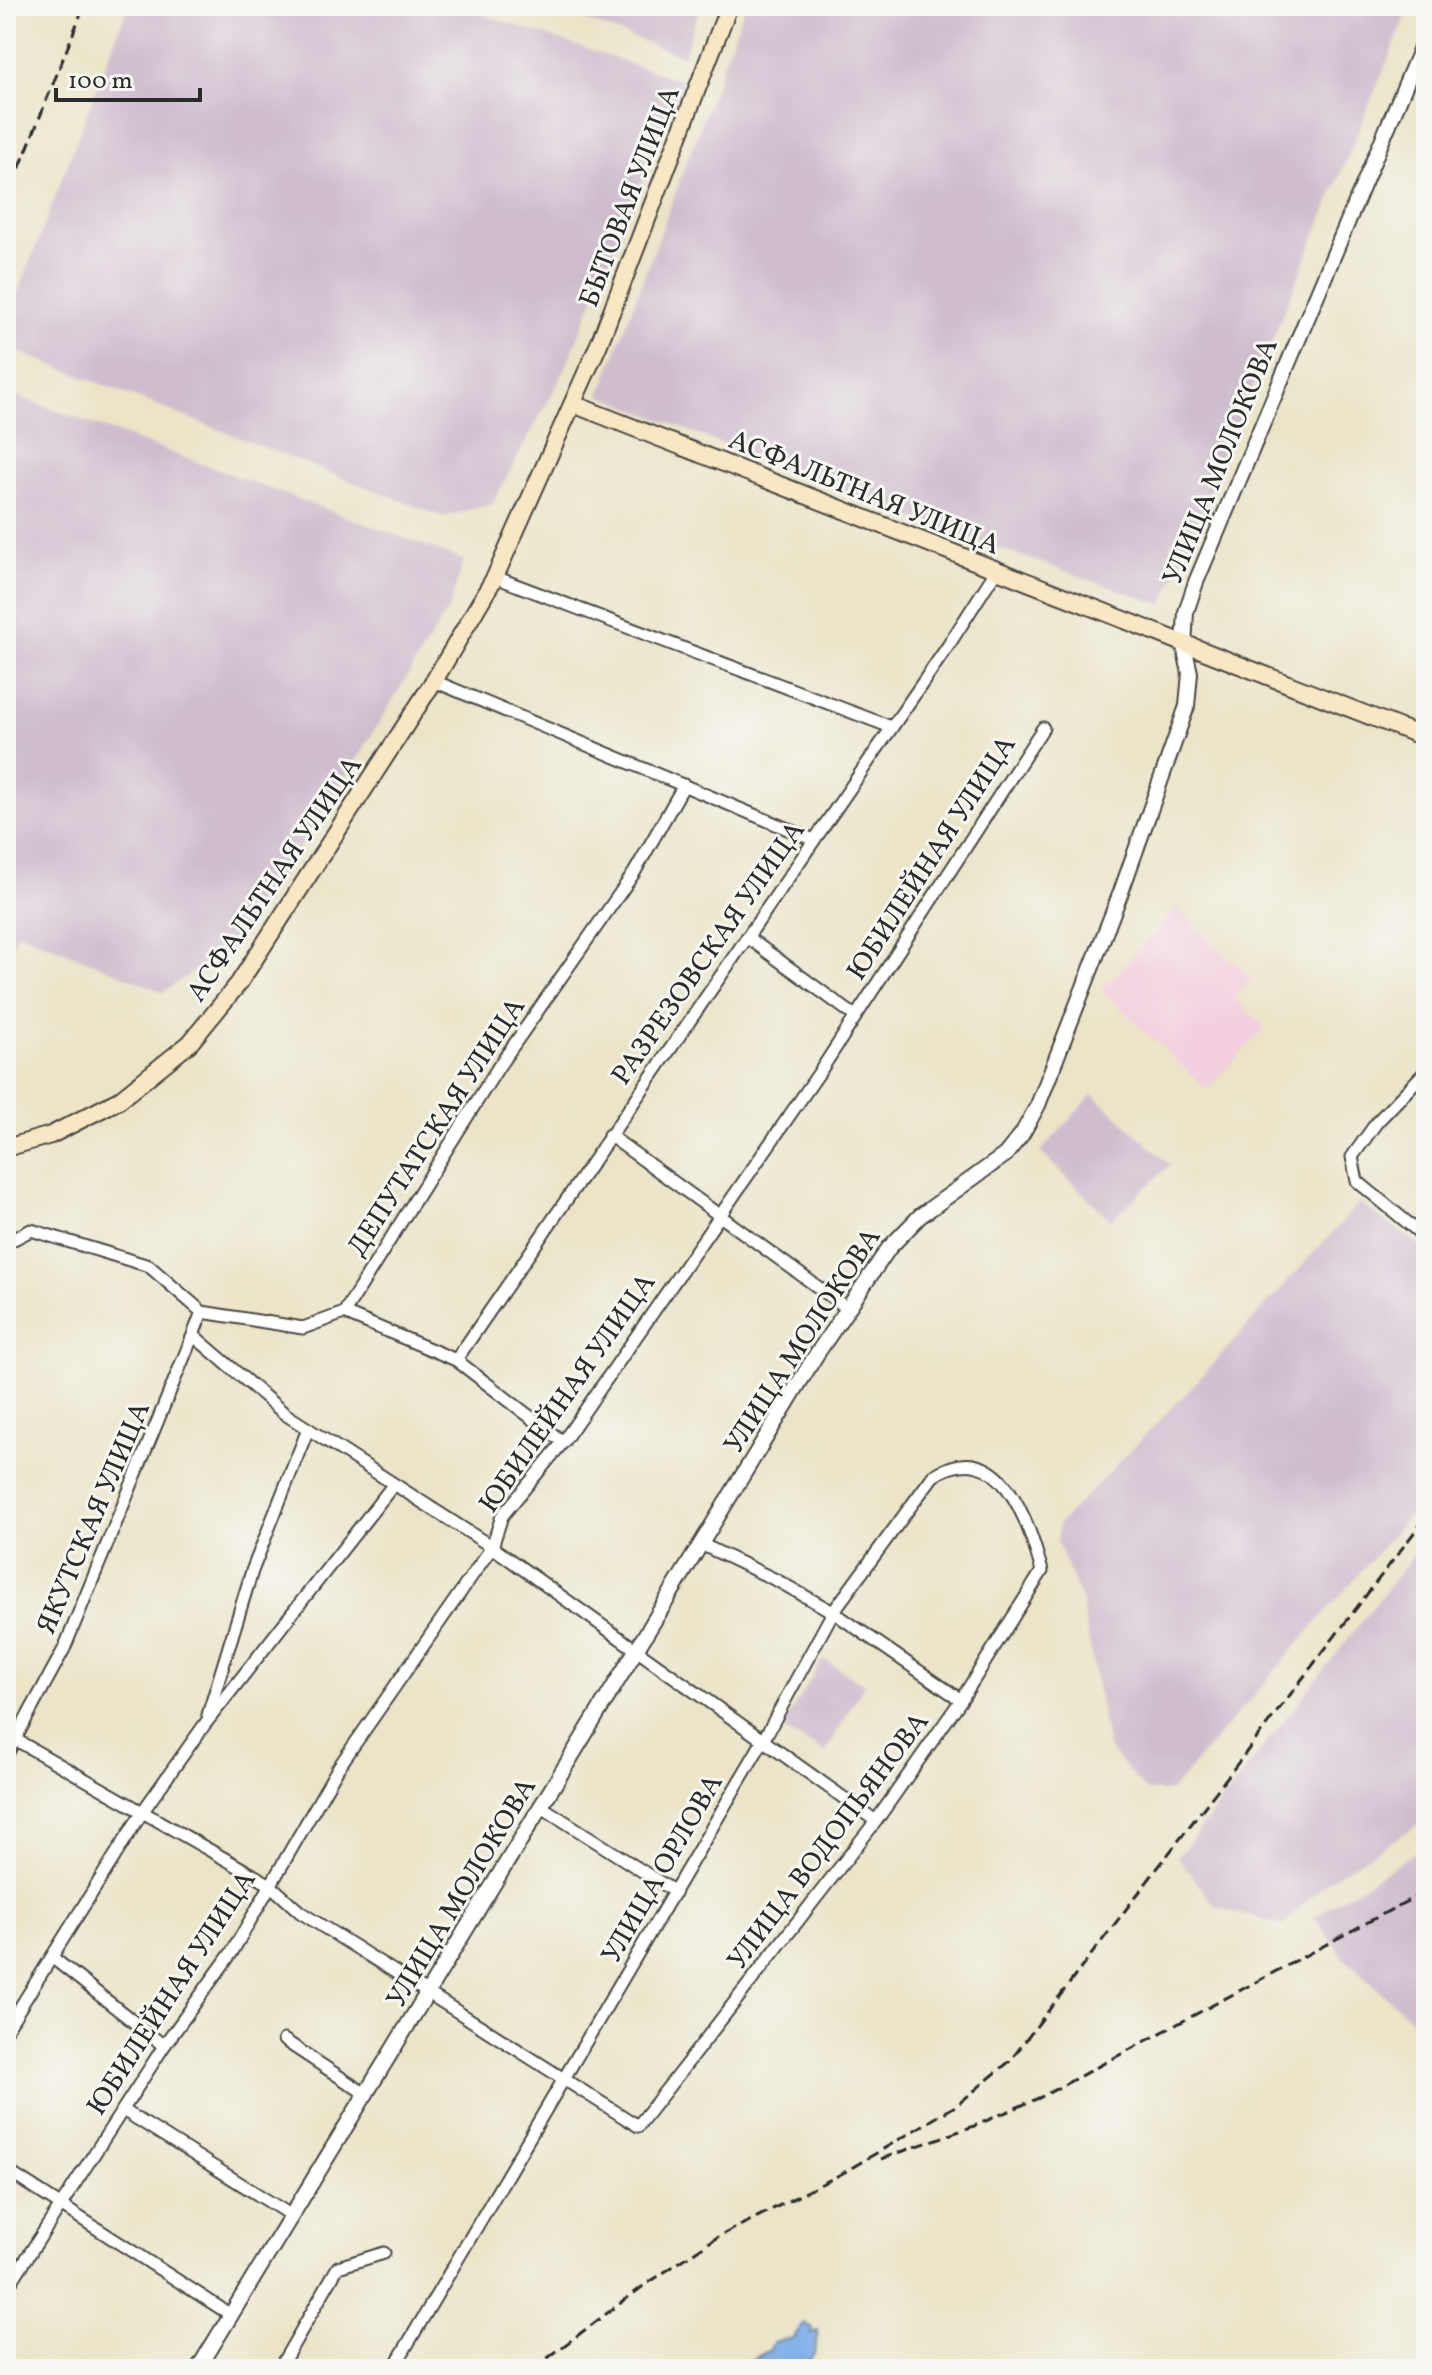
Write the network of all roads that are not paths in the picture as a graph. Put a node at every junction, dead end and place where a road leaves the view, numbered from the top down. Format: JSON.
{"nodes":[{"id":1,"x":729,"y":6,"type":"edge"},
{"id":2,"x":1426,"y":36,"type":"edge"},
{"id":3,"x":573,"y":404,"type":"junction"},
{"id":4,"x":996,"y":571,"type":"junction"},
{"id":5,"x":495,"y":577,"type":"junction"},
{"id":6,"x":1184,"y":646,"type":"junction"},
{"id":7,"x":434,"y":681,"type":"junction"},
{"id":8,"x":891,"y":727,"type":"junction"},
{"id":9,"x":1043,"y":728,"type":"dead end"},
{"id":10,"x":1426,"y":738,"type":"edge"},
{"id":11,"x":684,"y":785,"type":"junction"},
{"id":12,"x":814,"y":840,"type":"junction"},
{"id":13,"x":747,"y":937,"type":"junction"},
{"id":14,"x":855,"y":1016,"type":"junction"},
{"id":15,"x":1424,"y":1076,"type":"edge"},
{"id":16,"x":609,"y":1135,"type":"junction"},
{"id":17,"x":6,"y":1148,"type":"edge"},
{"id":18,"x":717,"y":1217,"type":"junction"},
{"id":19,"x":1426,"y":1238,"type":"edge"},
{"id":20,"x":6,"y":1243,"type":"edge"},
{"id":21,"x":848,"y":1309,"type":"junction"},
{"id":22,"x":202,"y":1312,"type":"junction"},
{"id":23,"x":344,"y":1313,"type":"junction"},
{"id":24,"x":193,"y":1335,"type":"junction"},
{"id":25,"x":456,"y":1360,"type":"junction"},
{"id":26,"x":308,"y":1429,"type":"junction"},
{"id":27,"x":563,"y":1442,"type":"junction"},
{"id":28,"x":394,"y":1484,"type":"junction"},
{"id":29,"x":1013,"y":1491,"type":"joint"},
{"id":30,"x":701,"y":1544,"type":"junction"},
{"id":31,"x":492,"y":1547,"type":"junction"},
{"id":32,"x":833,"y":1612,"type":"junction"},
{"id":33,"x":636,"y":1650,"type":"junction"},
{"id":34,"x":961,"y":1700,"type":"junction"},
{"id":35,"x":6,"y":1722,"type":"edge"},
{"id":36,"x":205,"y":1724,"type":"junction"},
{"id":37,"x":764,"y":1739,"type":"junction"},
{"id":38,"x":16,"y":1740,"type":"junction"},
{"id":39,"x":6,"y":1756,"type":"edge"},
{"id":40,"x":542,"y":1807,"type":"junction"},
{"id":41,"x":143,"y":1811,"type":"junction"},
{"id":42,"x":876,"y":1821,"type":"junction"},
{"id":43,"x":269,"y":1884,"type":"junction"},
{"id":44,"x":675,"y":1892,"type":"junction"},
{"id":45,"x":53,"y":1958,"type":"junction"},
{"id":46,"x":429,"y":1994,"type":"junction"},
{"id":47,"x":6,"y":2030,"type":"edge"},
{"id":48,"x":284,"y":2040,"type":"dead end"},
{"id":49,"x":164,"y":2046,"type":"junction"},
{"id":50,"x":565,"y":2077,"type":"junction"},
{"id":51,"x":367,"y":2095,"type":"junction"},
{"id":52,"x":123,"y":2110,"type":"junction"},
{"id":53,"x":6,"y":2170,"type":"edge"},
{"id":54,"x":62,"y":2204,"type":"junction"},
{"id":55,"x":292,"y":2216,"type":"junction"},
{"id":56,"x":384,"y":2253,"type":"dead end"},
{"id":57,"x":6,"y":2290,"type":"edge"},
{"id":58,"x":231,"y":2315,"type":"junction"},
{"id":59,"x":198,"y":2369,"type":"edge"},
{"id":60,"x":279,"y":2369,"type":"edge"},
{"id":61,"x":393,"y":2369,"type":"edge"}],
"edges":[{"from":1,"to":3,"type":"main road","name":"БЫТОВАЯ УЛИЦА"},
{"from":2,"to":6,"type":"street","name":"УЛИЦА МОЛОКОВА"},
{"from":3,"to":4,"type":"main road","name":"АСФАЛЬТНАЯ УЛИЦА"},
{"from":3,"to":5,"type":"main road","name":"АСФАЛЬТНАЯ УЛИЦА"},
{"from":4,"to":6,"type":"main road","name":"АСФАЛЬТНАЯ УЛИЦА"},
{"from":4,"to":8,"type":"street","name":"РАЗРЕЗОВСКАЯ УЛИЦА"},
{"from":5,"to":7,"type":"main road","name":"АСФАЛЬТНАЯ УЛИЦА"},
{"from":5,"to":8,"type":"street"},
{"from":6,"to":10,"type":"main road","name":"АСФАЛЬТНАЯ УЛИЦА"},
{"from":6,"to":21,"type":"street","name":"УЛИЦА МОЛОКОВА"},
{"from":7,"to":11,"type":"street"},
{"from":7,"to":17,"type":"main road","name":"АСФАЛЬТНАЯ УЛИЦА"},
{"from":8,"to":12,"type":"street","name":"РАЗРЕЗОВСКАЯ УЛИЦА"},
{"from":9,"to":14,"type":"street","name":"ЮБИЛЕЙНАЯ УЛИЦА"},
{"from":11,"to":12,"type":"street"},
{"from":11,"to":23,"type":"street","name":"ДЕПУТАТСКАЯ УЛИЦА"},
{"from":12,"to":13,"type":"street","name":"РАЗРЕЗОВСКАЯ УЛИЦА"},
{"from":13,"to":14,"type":"street"},
{"from":13,"to":16,"type":"street","name":"РАЗРЕЗОВСКАЯ УЛИЦА"},
{"from":14,"to":18,"type":"street","name":"ЮБИЛЕЙНАЯ УЛИЦА"},
{"from":15,"to":19,"type":"street"},
{"from":16,"to":18,"type":"street"},
{"from":16,"to":25,"type":"street","name":"РАЗРЕЗОВСКАЯ УЛИЦА"},
{"from":18,"to":21,"type":"street"},
{"from":18,"to":27,"type":"street","name":"ЮБИЛЕЙНАЯ УЛИЦА"},
{"from":20,"to":22,"type":"street"},
{"from":21,"to":30,"type":"street","name":"УЛИЦА МОЛОКОВА"},
{"from":22,"to":23,"type":"street"},
{"from":22,"to":24,"type":"street","name":"ЯКУТСКАЯ УЛИЦА"},
{"from":23,"to":25,"type":"street"},
{"from":24,"to":26,"type":"street"},
{"from":24,"to":38,"type":"street","name":"ЯКУТСКАЯ УЛИЦА"},
{"from":25,"to":27,"type":"street"},
{"from":26,"to":28,"type":"street"},
{"from":26,"to":36,"type":"street"},
{"from":27,"to":31,"type":"street","name":"ЮБИЛЕЙНАЯ УЛИЦА"},
{"from":28,"to":31,"type":"street"},
{"from":28,"to":36,"type":"street"},
{"from":29,"to":32,"type":"street","name":"УЛИЦА ОРЛОВА"},
{"from":29,"to":34,"type":"street","name":"УЛИЦА ВОДОПЬЯНОВА"},
{"from":30,"to":32,"type":"street"},
{"from":30,"to":33,"type":"street","name":"УЛИЦА МОЛОКОВА"},
{"from":31,"to":33,"type":"street"},
{"from":31,"to":43,"type":"street","name":"ЮБИЛЕЙНАЯ УЛИЦА"},
{"from":32,"to":34,"type":"street"},
{"from":32,"to":37,"type":"street","name":"УЛИЦА ОРЛОВА"},
{"from":33,"to":37,"type":"street"},
{"from":33,"to":40,"type":"street","name":"УЛИЦА МОЛОКОВА"},
{"from":34,"to":42,"type":"street","name":"УЛИЦА ВОДОПЬЯНОВА"},
{"from":35,"to":38,"type":"street"},
{"from":36,"to":41,"type":"street"},
{"from":37,"to":42,"type":"street"},
{"from":37,"to":44,"type":"street","name":"УЛИЦА ОРЛОВА"},
{"from":38,"to":39,"type":"street","name":"ЯКУТСКАЯ УЛИЦА"},
{"from":38,"to":41,"type":"street"},
{"from":40,"to":44,"type":"street"},
{"from":40,"to":46,"type":"street","name":"УЛИЦА МОЛОКОВА"},
{"from":41,"to":43,"type":"street"},
{"from":41,"to":45,"type":"street"},
{"from":42,"to":50,"type":"street","name":"УЛИЦА ВОДОПЬЯНОВА"},
{"from":43,"to":46,"type":"street"},
{"from":43,"to":49,"type":"street","name":"ЮБИЛЕЙНАЯ УЛИЦА"},
{"from":44,"to":50,"type":"street","name":"УЛИЦА ОРЛОВА"},
{"from":45,"to":47,"type":"street"},
{"from":45,"to":49,"type":"street"},
{"from":46,"to":50,"type":"street"},
{"from":46,"to":51,"type":"street","name":"УЛИЦА МОЛОКОВА"},
{"from":48,"to":51,"type":"street"},
{"from":49,"to":52,"type":"street","name":"ЮБИЛЕЙНАЯ УЛИЦА"},
{"from":50,"to":61,"type":"street","name":"УЛИЦА ОРЛОВА"},
{"from":51,"to":55,"type":"street","name":"УЛИЦА МОЛОКОВА"},
{"from":52,"to":54,"type":"street","name":"ЮБИЛЕЙНАЯ УЛИЦА"},
{"from":52,"to":55,"type":"street"},
{"from":53,"to":54,"type":"street"},
{"from":54,"to":57,"type":"street","name":"ЮБИЛЕЙНАЯ УЛИЦА"},
{"from":54,"to":58,"type":"street"},
{"from":55,"to":58,"type":"street","name":"УЛИЦА МОЛОКОВА"},
{"from":56,"to":60,"type":"street"},
{"from":58,"to":59,"type":"street","name":"УЛИЦА МОЛОКОВА"}]}
